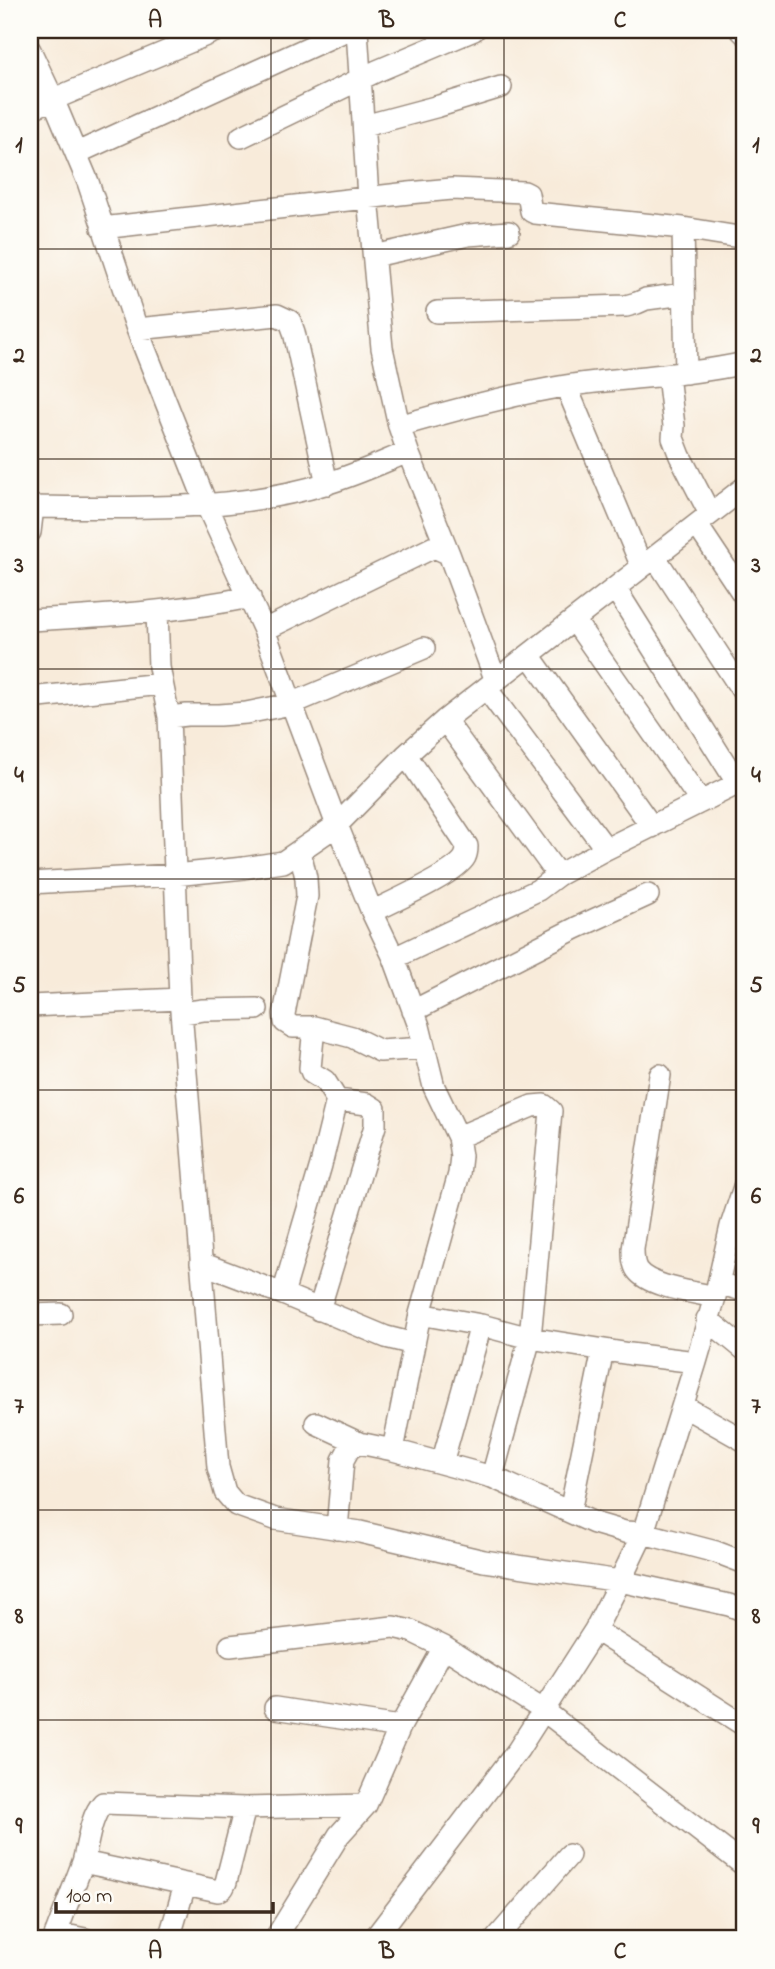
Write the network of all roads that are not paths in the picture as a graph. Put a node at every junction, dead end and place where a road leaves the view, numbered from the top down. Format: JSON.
{"nodes":[{"id":1,"x":218,"y":30,"type":"edge"},
{"id":2,"x":347,"y":30,"type":"edge"},
{"id":3,"x":357,"y":30,"type":"edge"},
{"id":4,"x":474,"y":30,"type":"edge"},
{"id":5,"x":741,"y":30,"type":"edge"},
{"id":6,"x":745,"y":34,"type":"edge"},
{"id":7,"x":30,"y":50,"type":"edge"},
{"id":8,"x":360,"y":79,"type":"junction"},
{"id":9,"x":501,"y":87,"type":"dead end"},
{"id":10,"x":53,"y":99,"type":"junction"},
{"id":11,"x":30,"y":109,"type":"edge"},
{"id":12,"x":365,"y":126,"type":"junction"},
{"id":13,"x":241,"y":137,"type":"dead end"},
{"id":14,"x":77,"y":153,"type":"junction"},
{"id":15,"x":368,"y":197,"type":"junction"},
{"id":16,"x":103,"y":228,"type":"junction"},
{"id":17,"x":683,"y":228,"type":"junction"},
{"id":18,"x":509,"y":232,"type":"dead end"},
{"id":19,"x":745,"y":238,"type":"edge"},
{"id":20,"x":374,"y":256,"type":"junction"},
{"id":21,"x":684,"y":294,"type":"junction"},
{"id":22,"x":437,"y":312,"type":"dead end"},
{"id":23,"x":137,"y":329,"type":"junction"},
{"id":24,"x":745,"y":363,"type":"edge"},
{"id":25,"x":677,"y":374,"type":"junction"},
{"id":26,"x":566,"y":386,"type":"junction"},
{"id":27,"x":399,"y":426,"type":"junction"},
{"id":28,"x":408,"y":452,"type":"junction"},
{"id":29,"x":327,"y":484,"type":"junction"},
{"id":30,"x":743,"y":494,"type":"edge"},
{"id":31,"x":207,"y":506,"type":"junction"},
{"id":32,"x":32,"y":507,"type":"edge"},
{"id":33,"x":704,"y":519,"type":"junction"},
{"id":34,"x":30,"y":533,"type":"edge"},
{"id":35,"x":449,"y":554,"type":"junction"},
{"id":36,"x":649,"y":562,"type":"junction"},
{"id":37,"x":615,"y":588,"type":"junction"},
{"id":38,"x":250,"y":597,"type":"junction"},
{"id":39,"x":745,"y":597,"type":"edge"},
{"id":40,"x":158,"y":612,"type":"junction"},
{"id":41,"x":30,"y":620,"type":"edge"},
{"id":42,"x":574,"y":620,"type":"junction"},
{"id":43,"x":264,"y":630,"type":"junction"},
{"id":44,"x":424,"y":648,"type":"dead end"},
{"id":45,"x":529,"y":655,"type":"junction"},
{"id":46,"x":161,"y":684,"type":"junction"},
{"id":47,"x":491,"y":684,"type":"junction"},
{"id":48,"x":745,"y":695,"type":"edge"},
{"id":49,"x":30,"y":698,"type":"edge"},
{"id":50,"x":291,"y":704,"type":"junction"},
{"id":51,"x":169,"y":717,"type":"junction"},
{"id":52,"x":445,"y":720,"type":"junction"},
{"id":53,"x":406,"y":755,"type":"junction"},
{"id":54,"x":741,"y":782,"type":"edge"},
{"id":55,"x":701,"y":802,"type":"junction"},
{"id":56,"x":337,"y":825,"type":"junction"},
{"id":57,"x":652,"y":827,"type":"junction"},
{"id":58,"x":606,"y":849,"type":"junction"},
{"id":59,"x":300,"y":851,"type":"junction"},
{"id":60,"x":174,"y":875,"type":"junction"},
{"id":61,"x":558,"y":875,"type":"junction"},
{"id":62,"x":30,"y":883,"type":"edge"},
{"id":63,"x":648,"y":895,"type":"dead end"},
{"id":64,"x":372,"y":912,"type":"junction"},
{"id":65,"x":394,"y":958,"type":"junction"},
{"id":66,"x":30,"y":1006,"type":"edge"},
{"id":67,"x":181,"y":1006,"type":"junction"},
{"id":68,"x":257,"y":1009,"type":"dead end"},
{"id":69,"x":413,"y":1011,"type":"junction"},
{"id":70,"x":314,"y":1027,"type":"junction"},
{"id":71,"x":424,"y":1048,"type":"junction"},
{"id":72,"x":660,"y":1074,"type":"dead end"},
{"id":73,"x":337,"y":1100,"type":"junction"},
{"id":74,"x":458,"y":1137,"type":"junction"},
{"id":75,"x":745,"y":1184,"type":"edge"},
{"id":76,"x":201,"y":1264,"type":"junction"},
{"id":77,"x":716,"y":1290,"type":"junction"},
{"id":78,"x":745,"y":1291,"type":"edge"},
{"id":79,"x":283,"y":1294,"type":"junction"},
{"id":80,"x":319,"y":1310,"type":"junction"},
{"id":81,"x":61,"y":1314,"type":"dead end"},
{"id":82,"x":420,"y":1314,"type":"junction"},
{"id":83,"x":30,"y":1315,"type":"edge"},
{"id":84,"x":707,"y":1319,"type":"junction"},
{"id":85,"x":481,"y":1325,"type":"junction"},
{"id":86,"x":530,"y":1338,"type":"junction"},
{"id":87,"x":414,"y":1344,"type":"junction"},
{"id":88,"x":603,"y":1350,"type":"junction"},
{"id":89,"x":745,"y":1350,"type":"edge"},
{"id":90,"x":696,"y":1362,"type":"junction"},
{"id":91,"x":683,"y":1406,"type":"junction"},
{"id":92,"x":316,"y":1423,"type":"dead end"},
{"id":93,"x":745,"y":1441,"type":"edge"},
{"id":94,"x":359,"y":1443,"type":"junction"},
{"id":95,"x":393,"y":1450,"type":"junction"},
{"id":96,"x":442,"y":1463,"type":"junction"},
{"id":97,"x":492,"y":1477,"type":"junction"},
{"id":98,"x":570,"y":1512,"type":"junction"},
{"id":99,"x":337,"y":1529,"type":"junction"},
{"id":100,"x":643,"y":1533,"type":"junction"},
{"id":101,"x":745,"y":1563,"type":"edge"},
{"id":102,"x":620,"y":1581,"type":"junction"},
{"id":103,"x":745,"y":1611,"type":"edge"},
{"id":104,"x":595,"y":1630,"type":"junction"},
{"id":105,"x":230,"y":1646,"type":"dead end"},
{"id":106,"x":444,"y":1647,"type":"junction"},
{"id":107,"x":275,"y":1708,"type":"dead end"},
{"id":108,"x":543,"y":1710,"type":"junction"},
{"id":109,"x":745,"y":1726,"type":"edge"},
{"id":110,"x":400,"y":1727,"type":"junction"},
{"id":111,"x":366,"y":1805,"type":"junction"},
{"id":112,"x":245,"y":1808,"type":"junction"},
{"id":113,"x":569,"y":1854,"type":"dead end"},
{"id":114,"x":83,"y":1862,"type":"junction"},
{"id":115,"x":745,"y":1866,"type":"edge"},
{"id":116,"x":185,"y":1885,"type":"junction"},
{"id":117,"x":55,"y":1936,"type":"edge"},
{"id":118,"x":85,"y":1939,"type":"edge"},
{"id":119,"x":169,"y":1939,"type":"edge"},
{"id":120,"x":275,"y":1939,"type":"edge"},
{"id":121,"x":374,"y":1939,"type":"edge"},
{"id":122,"x":496,"y":1939,"type":"edge"}],
"edges":[{"from":1,"to":10,"type":"street"},
{"from":2,"to":14,"type":"street"},
{"from":3,"to":8,"type":"street"},
{"from":4,"to":8,"type":"street"},
{"from":5,"to":6,"type":"street"},
{"from":7,"to":10,"type":"street"},
{"from":8,"to":12,"type":"street"},
{"from":8,"to":13,"type":"street"},
{"from":9,"to":12,"type":"street"},
{"from":10,"to":11,"type":"street"},
{"from":10,"to":14,"type":"street"},
{"from":12,"to":15,"type":"street"},
{"from":14,"to":16,"type":"street"},
{"from":15,"to":16,"type":"street"},
{"from":15,"to":17,"type":"street"},
{"from":15,"to":20,"type":"street"},
{"from":16,"to":23,"type":"street"},
{"from":17,"to":19,"type":"street"},
{"from":17,"to":21,"type":"street"},
{"from":18,"to":20,"type":"street"},
{"from":20,"to":27,"type":"street"},
{"from":21,"to":22,"type":"street"},
{"from":21,"to":25,"type":"street"},
{"from":23,"to":29,"type":"street"},
{"from":23,"to":31,"type":"street"},
{"from":24,"to":25,"type":"street"},
{"from":25,"to":26,"type":"street"},
{"from":25,"to":33,"type":"street"},
{"from":26,"to":27,"type":"street"},
{"from":26,"to":36,"type":"street"},
{"from":27,"to":28,"type":"street"},
{"from":28,"to":29,"type":"street"},
{"from":28,"to":35,"type":"street"},
{"from":29,"to":31,"type":"street"},
{"from":30,"to":33,"type":"street"},
{"from":31,"to":32,"type":"street"},
{"from":31,"to":38,"type":"street"},
{"from":32,"to":34,"type":"street"},
{"from":33,"to":36,"type":"street"},
{"from":33,"to":39,"type":"street"},
{"from":35,"to":43,"type":"street"},
{"from":35,"to":47,"type":"street"},
{"from":36,"to":37,"type":"street"},
{"from":36,"to":48,"type":"street"},
{"from":37,"to":42,"type":"street"},
{"from":37,"to":54,"type":"street"},
{"from":38,"to":40,"type":"street"},
{"from":38,"to":43,"type":"street"},
{"from":40,"to":41,"type":"street"},
{"from":40,"to":46,"type":"street"},
{"from":42,"to":45,"type":"street"},
{"from":42,"to":55,"type":"street"},
{"from":43,"to":50,"type":"street"},
{"from":44,"to":50,"type":"street"},
{"from":45,"to":47,"type":"street"},
{"from":45,"to":57,"type":"street"},
{"from":46,"to":49,"type":"street"},
{"from":46,"to":51,"type":"street"},
{"from":47,"to":52,"type":"street"},
{"from":47,"to":58,"type":"street"},
{"from":50,"to":51,"type":"street"},
{"from":50,"to":56,"type":"street"},
{"from":51,"to":60,"type":"street"},
{"from":52,"to":53,"type":"street"},
{"from":52,"to":61,"type":"street"},
{"from":53,"to":56,"type":"street"},
{"from":53,"to":64,"type":"street"},
{"from":54,"to":55,"type":"street"},
{"from":55,"to":57,"type":"street"},
{"from":56,"to":59,"type":"street"},
{"from":56,"to":64,"type":"street"},
{"from":57,"to":58,"type":"street"},
{"from":58,"to":61,"type":"street"},
{"from":59,"to":60,"type":"street"},
{"from":59,"to":70,"type":"street"},
{"from":60,"to":62,"type":"street"},
{"from":60,"to":67,"type":"street"},
{"from":61,"to":65,"type":"street"},
{"from":63,"to":69,"type":"street"},
{"from":64,"to":65,"type":"street"},
{"from":65,"to":69,"type":"street"},
{"from":66,"to":67,"type":"street"},
{"from":67,"to":68,"type":"street"},
{"from":67,"to":76,"type":"street"},
{"from":69,"to":71,"type":"street"},
{"from":70,"to":71,"type":"street"},
{"from":70,"to":73,"type":"street"},
{"from":71,"to":74,"type":"street"},
{"from":72,"to":77,"type":"street"},
{"from":73,"to":79,"type":"street"},
{"from":73,"to":80,"type":"street"},
{"from":74,"to":82,"type":"street"},
{"from":74,"to":86,"type":"street"},
{"from":75,"to":77,"type":"street"},
{"from":76,"to":79,"type":"street"},
{"from":76,"to":99,"type":"street"},
{"from":77,"to":78,"type":"street"},
{"from":77,"to":84,"type":"street"},
{"from":79,"to":80,"type":"street"},
{"from":80,"to":87,"type":"street"},
{"from":81,"to":83,"type":"street"},
{"from":82,"to":85,"type":"street"},
{"from":82,"to":87,"type":"street"},
{"from":84,"to":89,"type":"street"},
{"from":84,"to":90,"type":"street"},
{"from":85,"to":86,"type":"street"},
{"from":85,"to":96,"type":"street"},
{"from":86,"to":88,"type":"street"},
{"from":86,"to":97,"type":"street"},
{"from":87,"to":95,"type":"street"},
{"from":88,"to":90,"type":"street"},
{"from":88,"to":98,"type":"street"},
{"from":90,"to":91,"type":"street"},
{"from":91,"to":93,"type":"street"},
{"from":91,"to":100,"type":"street"},
{"from":92,"to":94,"type":"street"},
{"from":94,"to":95,"type":"street"},
{"from":94,"to":99,"type":"street"},
{"from":95,"to":96,"type":"street"},
{"from":96,"to":97,"type":"street"},
{"from":97,"to":98,"type":"street"},
{"from":98,"to":100,"type":"street"},
{"from":99,"to":102,"type":"street"},
{"from":100,"to":101,"type":"street"},
{"from":100,"to":102,"type":"street"},
{"from":102,"to":103,"type":"street"},
{"from":102,"to":104,"type":"street"},
{"from":104,"to":108,"type":"street"},
{"from":104,"to":109,"type":"street"},
{"from":105,"to":106,"type":"street"},
{"from":106,"to":108,"type":"street"},
{"from":106,"to":110,"type":"street"},
{"from":107,"to":110,"type":"street"},
{"from":108,"to":115,"type":"street"},
{"from":108,"to":121,"type":"street"},
{"from":110,"to":111,"type":"street"},
{"from":111,"to":112,"type":"street"},
{"from":111,"to":120,"type":"street"},
{"from":112,"to":114,"type":"street"},
{"from":112,"to":116,"type":"street"},
{"from":113,"to":122,"type":"street"},
{"from":114,"to":116,"type":"street"},
{"from":114,"to":117,"type":"street"},
{"from":116,"to":119,"type":"street"},
{"from":117,"to":118,"type":"street"}]}
